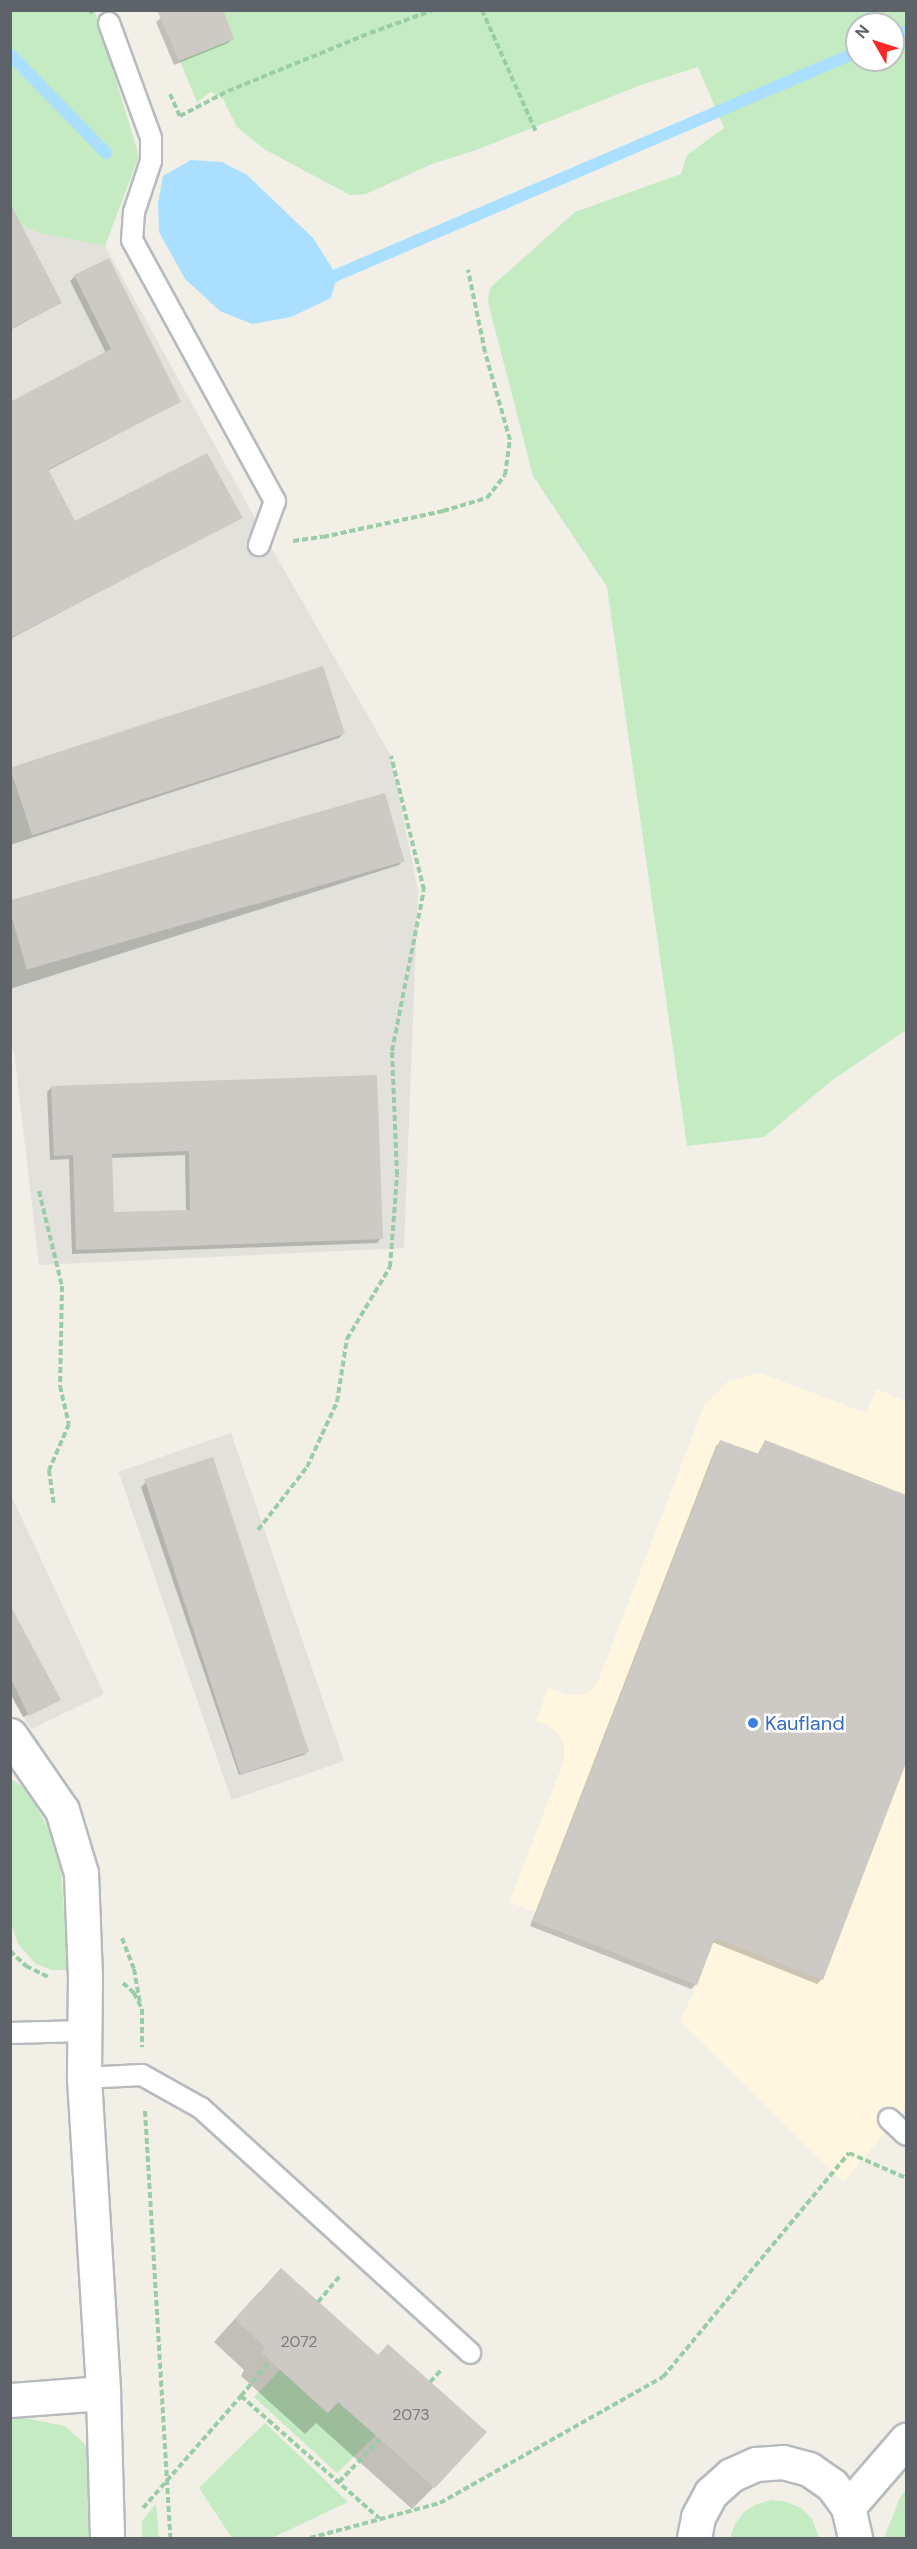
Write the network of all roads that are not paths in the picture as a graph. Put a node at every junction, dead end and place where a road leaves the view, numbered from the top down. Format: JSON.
{"nodes":[{"id":1,"x":110,"y":23,"type":"dead end"},
{"id":2,"x":260,"y":545,"type":"road end"},
{"id":3,"x":10,"y":1736,"type":"edge"},
{"id":4,"x":84,"y":2031,"type":"junction"},
{"id":5,"x":10,"y":2033,"type":"edge"},
{"id":6,"x":84,"y":2078,"type":"junction"},
{"id":7,"x":889,"y":2119,"type":"dead end"},
{"id":8,"x":906,"y":2135,"type":"edge"},
{"id":9,"x":470,"y":2353,"type":"dead end"},
{"id":10,"x":103,"y":2393,"type":"junction"},
{"id":11,"x":10,"y":2400,"type":"edge"},
{"id":12,"x":906,"y":2440,"type":"edge"},
{"id":13,"x":848,"y":2507,"type":"junction"},
{"id":14,"x":107,"y":2538,"type":"edge"},
{"id":15,"x":694,"y":2538,"type":"edge"},
{"id":16,"x":855,"y":2538,"type":"edge"}],
"edges":[{"from":1,"to":2,"type":"lane"},
{"from":3,"to":4,"type":"street"},
{"from":4,"to":5,"type":"lane"},
{"from":4,"to":6,"type":"street"},
{"from":6,"to":9,"type":"lane"},
{"from":6,"to":10,"type":"street"},
{"from":7,"to":8,"type":"lane"},
{"from":10,"to":11,"type":"street"},
{"from":10,"to":14,"type":"street"},
{"from":12,"to":13,"type":"street"},
{"from":13,"to":15,"type":"street"},
{"from":13,"to":16,"type":"street"}]}
